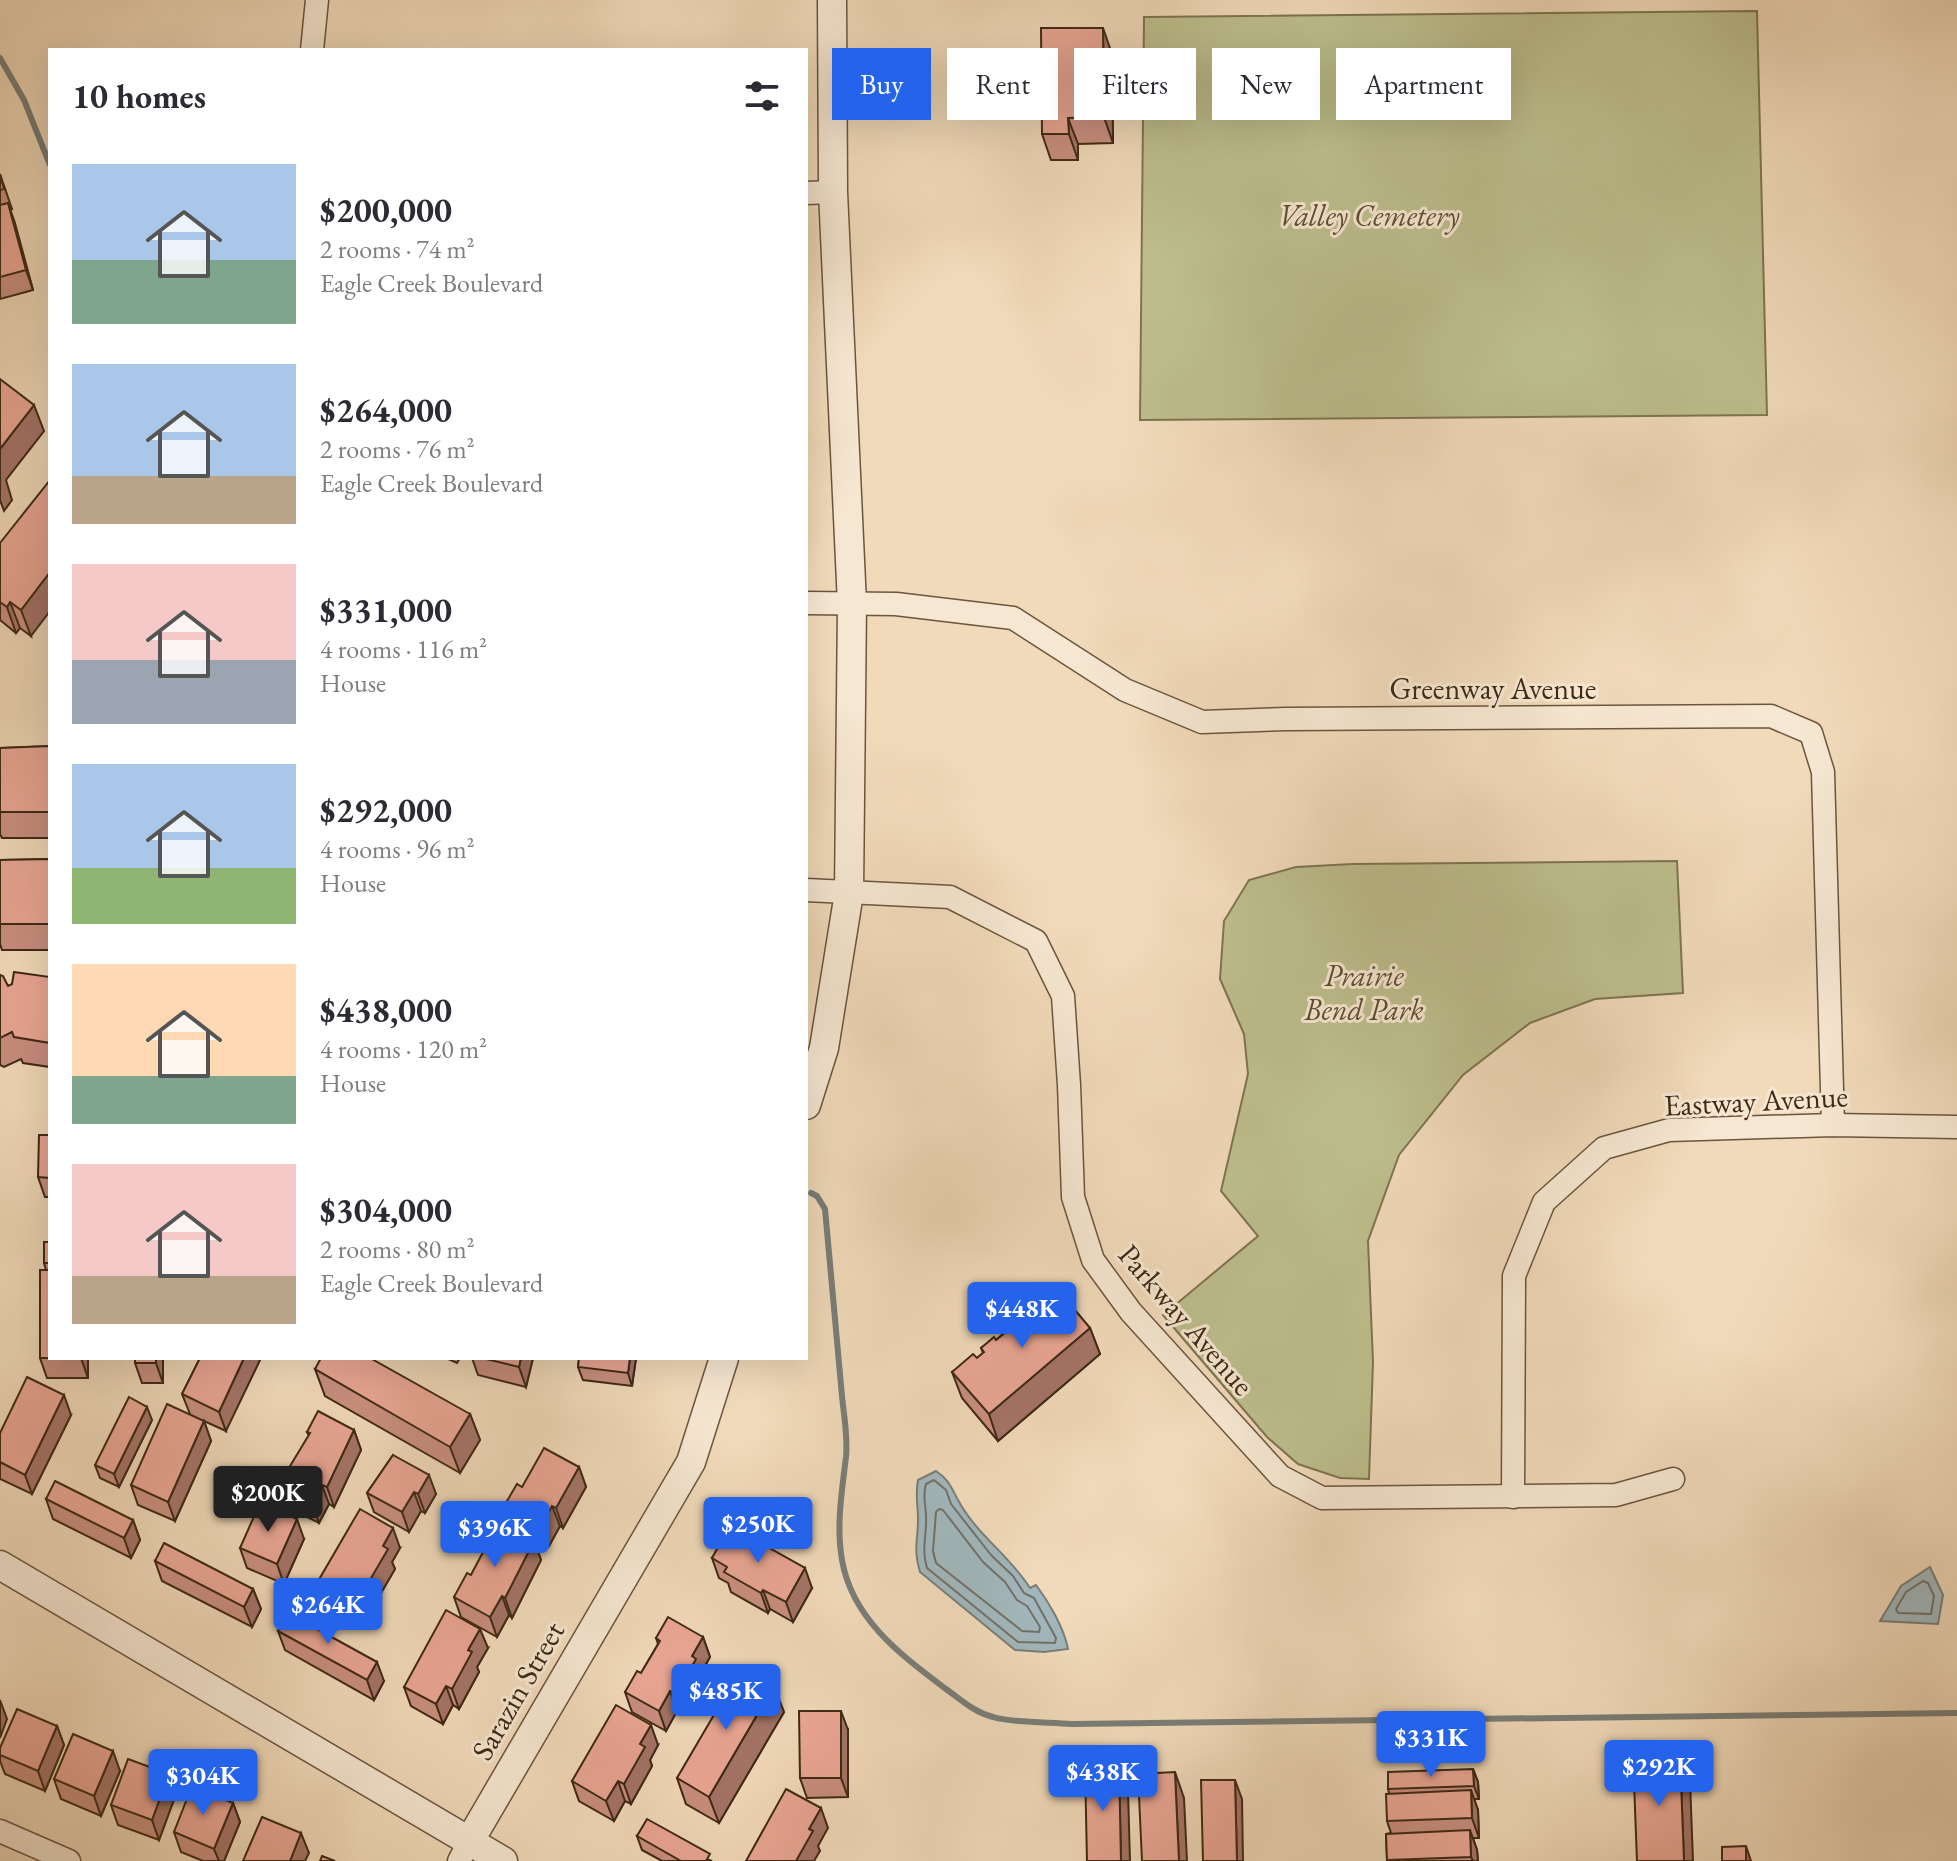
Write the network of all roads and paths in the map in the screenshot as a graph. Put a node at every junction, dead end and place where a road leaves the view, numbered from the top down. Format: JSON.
{"nodes":[{"id":1,"x":317,"y":0,"type":"edge"},
{"id":2,"x":832,"y":0,"type":"edge"},
{"id":3,"x":312,"y":48,"type":"edge"},
{"id":4,"x":820,"y":193,"type":"edge"},
{"id":5,"x":808,"y":603,"type":"edge"},
{"id":6,"x":852,"y":604,"type":"junction"},
{"id":7,"x":808,"y":890,"type":"edge"},
{"id":8,"x":849,"y":893,"type":"junction"},
{"id":9,"x":808,"y":1099,"type":"edge"},
{"id":10,"x":1833,"y":1125,"type":"junction"},
{"id":11,"x":1957,"y":1127,"type":"edge"},
{"id":12,"x":723,"y":1360,"type":"edge"},
{"id":13,"x":1673,"y":1479,"type":"dead end"},
{"id":14,"x":1513,"y":1497,"type":"junction"},
{"id":15,"x":0,"y":1565,"type":"edge"},
{"id":16,"x":0,"y":1831,"type":"edge"},
{"id":17,"x":464,"y":1851,"type":"edge"},
{"id":18,"x":69,"y":1861,"type":"edge"},
{"id":19,"x":503,"y":1861,"type":"edge"}],
"edges":[{"from":1,"to":3,"type":"street"},
{"from":2,"to":4,"type":"street"},
{"from":4,"to":6,"type":"street"},
{"from":5,"to":6,"type":"street","name":"Greenway Avenue"},
{"from":6,"to":8,"type":"street"},
{"from":6,"to":10,"type":"street","name":"Greenway Avenue"},
{"from":7,"to":8,"type":"street","name":"Parkway Avenue"},
{"from":8,"to":9,"type":"street"},
{"from":8,"to":14,"type":"street","name":"Parkway Avenue"},
{"from":10,"to":11,"type":"street","name":"Eastway Avenue"},
{"from":10,"to":14,"type":"street","name":"Eastway Avenue"},
{"from":12,"to":17,"type":"street","name":"Sarazin Street"},
{"from":13,"to":14,"type":"street","name":"Parkway Avenue"},
{"from":15,"to":17,"type":"street"},
{"from":16,"to":18,"type":"street"},
{"from":17,"to":19,"type":"street"}]}
